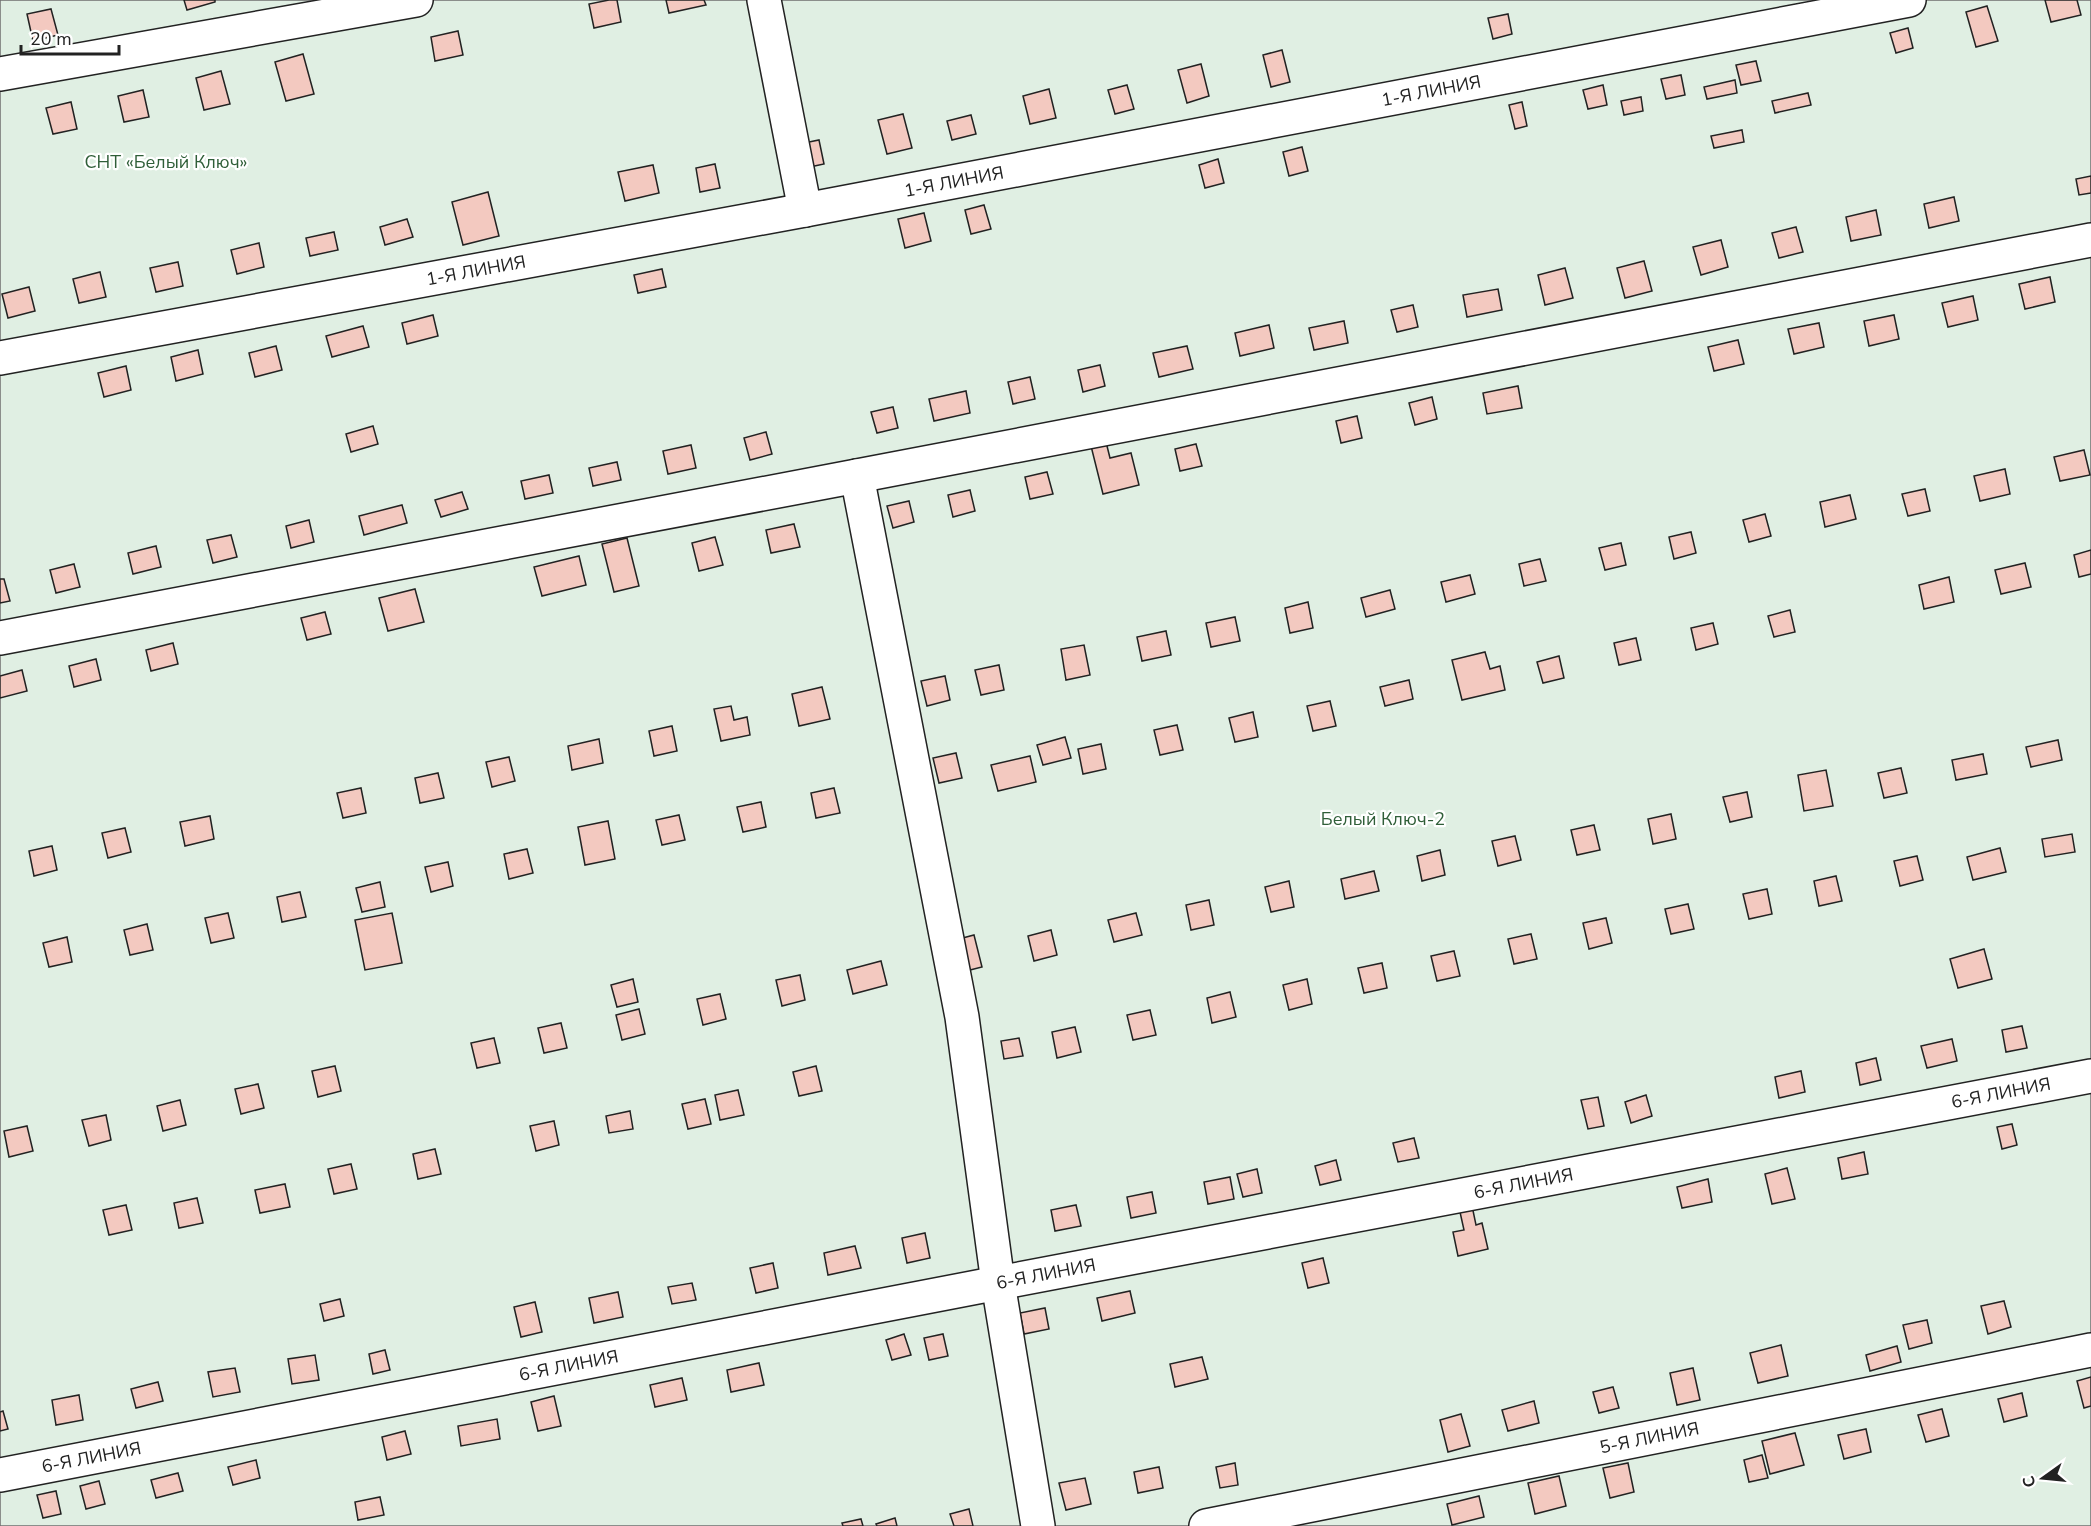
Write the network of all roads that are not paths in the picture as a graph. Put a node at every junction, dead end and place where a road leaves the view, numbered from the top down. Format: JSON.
{"nodes":[{"id":1,"x":416,"y":0,"type":"edge"},
{"id":2,"x":764,"y":0,"type":"edge"},
{"id":3,"x":1908,"y":0,"type":"edge"},
{"id":4,"x":0,"y":74,"type":"edge"},
{"id":5,"x":805,"y":210,"type":"junction"},
{"id":6,"x":2091,"y":240,"type":"edge"},
{"id":7,"x":0,"y":358,"type":"edge"},
{"id":8,"x":856,"y":476,"type":"junction"},
{"id":9,"x":0,"y":638,"type":"edge"},
{"id":10,"x":2091,"y":1076,"type":"edge"},
{"id":11,"x":998,"y":1282,"type":"junction"},
{"id":12,"x":2091,"y":1350,"type":"edge"},
{"id":13,"x":0,"y":1475,"type":"edge"},
{"id":14,"x":1038,"y":1526,"type":"edge"},
{"id":15,"x":1206,"y":1526,"type":"edge"}],
"edges":[{"from":1,"to":4,"type":"street"},
{"from":2,"to":5,"type":"street"},
{"from":3,"to":5,"type":"street","name":"1-Я ЛИНИЯ"},
{"from":5,"to":7,"type":"street","name":"1-Я ЛИНИЯ"},
{"from":6,"to":8,"type":"street"},
{"from":8,"to":9,"type":"street"},
{"from":8,"to":11,"type":"street"},
{"from":10,"to":11,"type":"street","name":"6-Я ЛИНИЯ"},
{"from":11,"to":13,"type":"street","name":"6-Я ЛИНИЯ"},
{"from":11,"to":14,"type":"street"},
{"from":12,"to":15,"type":"street","name":"5-Я ЛИНИЯ"}]}
